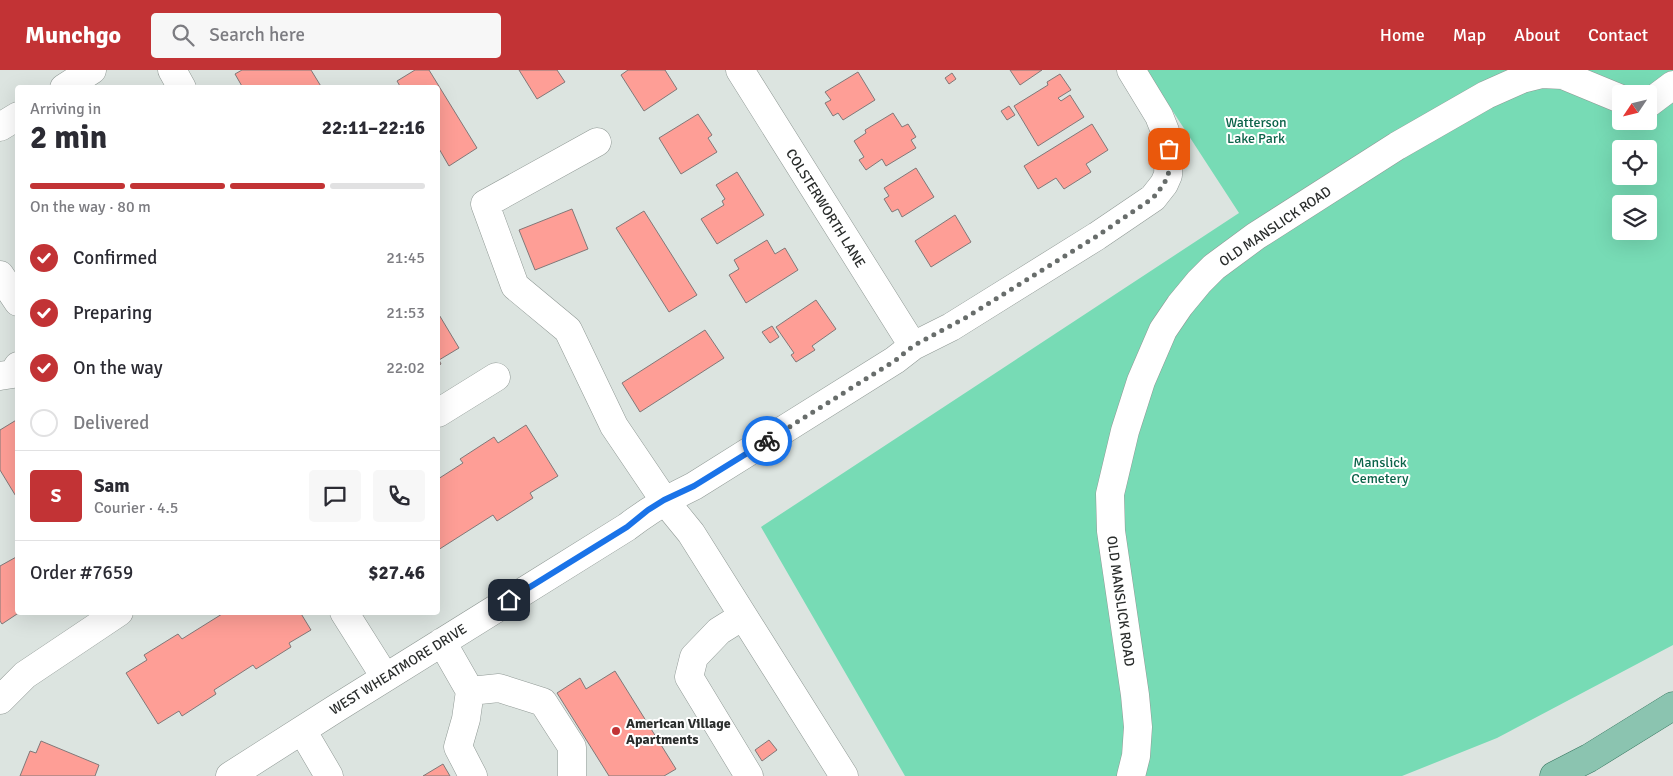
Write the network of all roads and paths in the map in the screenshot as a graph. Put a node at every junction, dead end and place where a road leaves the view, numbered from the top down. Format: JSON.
{"nodes":[{"id":1,"x":172,"y":70,"type":"edge"},
{"id":2,"x":740,"y":70,"type":"edge"},
{"id":3,"x":1131,"y":70,"type":"edge"},
{"id":4,"x":1564,"y":73,"type":"edge"},
{"id":5,"x":180,"y":85,"type":"edge"},
{"id":6,"x":1673,"y":85,"type":"edge"},
{"id":7,"x":1612,"y":95,"type":"edge"},
{"id":8,"x":1658,"y":96,"type":"edge"},
{"id":9,"x":15,"y":118,"type":"edge"},
{"id":10,"x":0,"y":127,"type":"edge"},
{"id":11,"x":597,"y":142,"type":"dead end"},
{"id":12,"x":0,"y":275,"type":"edge"},
{"id":13,"x":15,"y":298,"type":"edge"},
{"id":14,"x":913,"y":346,"type":"junction"},
{"id":15,"x":15,"y":371,"type":"edge"},
{"id":16,"x":0,"y":376,"type":"edge"},
{"id":17,"x":496,"y":377,"type":"dead end"},
{"id":18,"x":440,"y":412,"type":"edge"},
{"id":19,"x":664,"y":500,"type":"junction"},
{"id":20,"x":115,"y":615,"type":"edge"},
{"id":21,"x":346,"y":615,"type":"edge"},
{"id":22,"x":743,"y":616,"type":"junction"},
{"id":23,"x":442,"y":642,"type":"junction"},
{"id":24,"x":385,"y":677,"type":"junction"},
{"id":25,"x":470,"y":691,"type":"junction"},
{"id":26,"x":0,"y":700,"type":"edge"},
{"id":27,"x":1673,"y":706,"type":"edge"},
{"id":28,"x":302,"y":730,"type":"junction"},
{"id":29,"x":230,"y":776,"type":"edge"},
{"id":30,"x":328,"y":776,"type":"edge"},
{"id":31,"x":473,"y":776,"type":"edge"},
{"id":32,"x":572,"y":776,"type":"edge"},
{"id":33,"x":749,"y":776,"type":"edge"},
{"id":34,"x":844,"y":776,"type":"edge"},
{"id":35,"x":1131,"y":776,"type":"edge"},
{"id":36,"x":1554,"y":776,"type":"edge"}],
"edges":[{"from":1,"to":5,"type":"street"},
{"from":2,"to":14,"type":"street","name":"COLSTERWORTH LANE"},
{"from":3,"to":14,"type":"street","name":"WEST WHEATMORE DRIVE"},
{"from":4,"to":7,"type":"street","name":"OLD MANSLICK ROAD"},
{"from":4,"to":35,"type":"street","name":"OLD MANSLICK ROAD"},
{"from":6,"to":8,"type":"street"},
{"from":9,"to":10,"type":"street"},
{"from":11,"to":19,"type":"street"},
{"from":12,"to":13,"type":"street"},
{"from":14,"to":19,"type":"street","name":"WEST WHEATMORE DRIVE"},
{"from":15,"to":16,"type":"street"},
{"from":17,"to":18,"type":"street"},
{"from":19,"to":22,"type":"street"},
{"from":19,"to":23,"type":"street","name":"WEST WHEATMORE DRIVE"},
{"from":20,"to":26,"type":"street"},
{"from":21,"to":24,"type":"street"},
{"from":22,"to":33,"type":"street"},
{"from":22,"to":34,"type":"street"},
{"from":23,"to":24,"type":"street","name":"WEST WHEATMORE DRIVE"},
{"from":23,"to":25,"type":"street"},
{"from":24,"to":28,"type":"street","name":"WEST WHEATMORE DRIVE"},
{"from":25,"to":31,"type":"street"},
{"from":25,"to":32,"type":"street"},
{"from":27,"to":36,"type":"main road"},
{"from":28,"to":29,"type":"street","name":"WEST WHEATMORE DRIVE"},
{"from":28,"to":30,"type":"street"}]}
